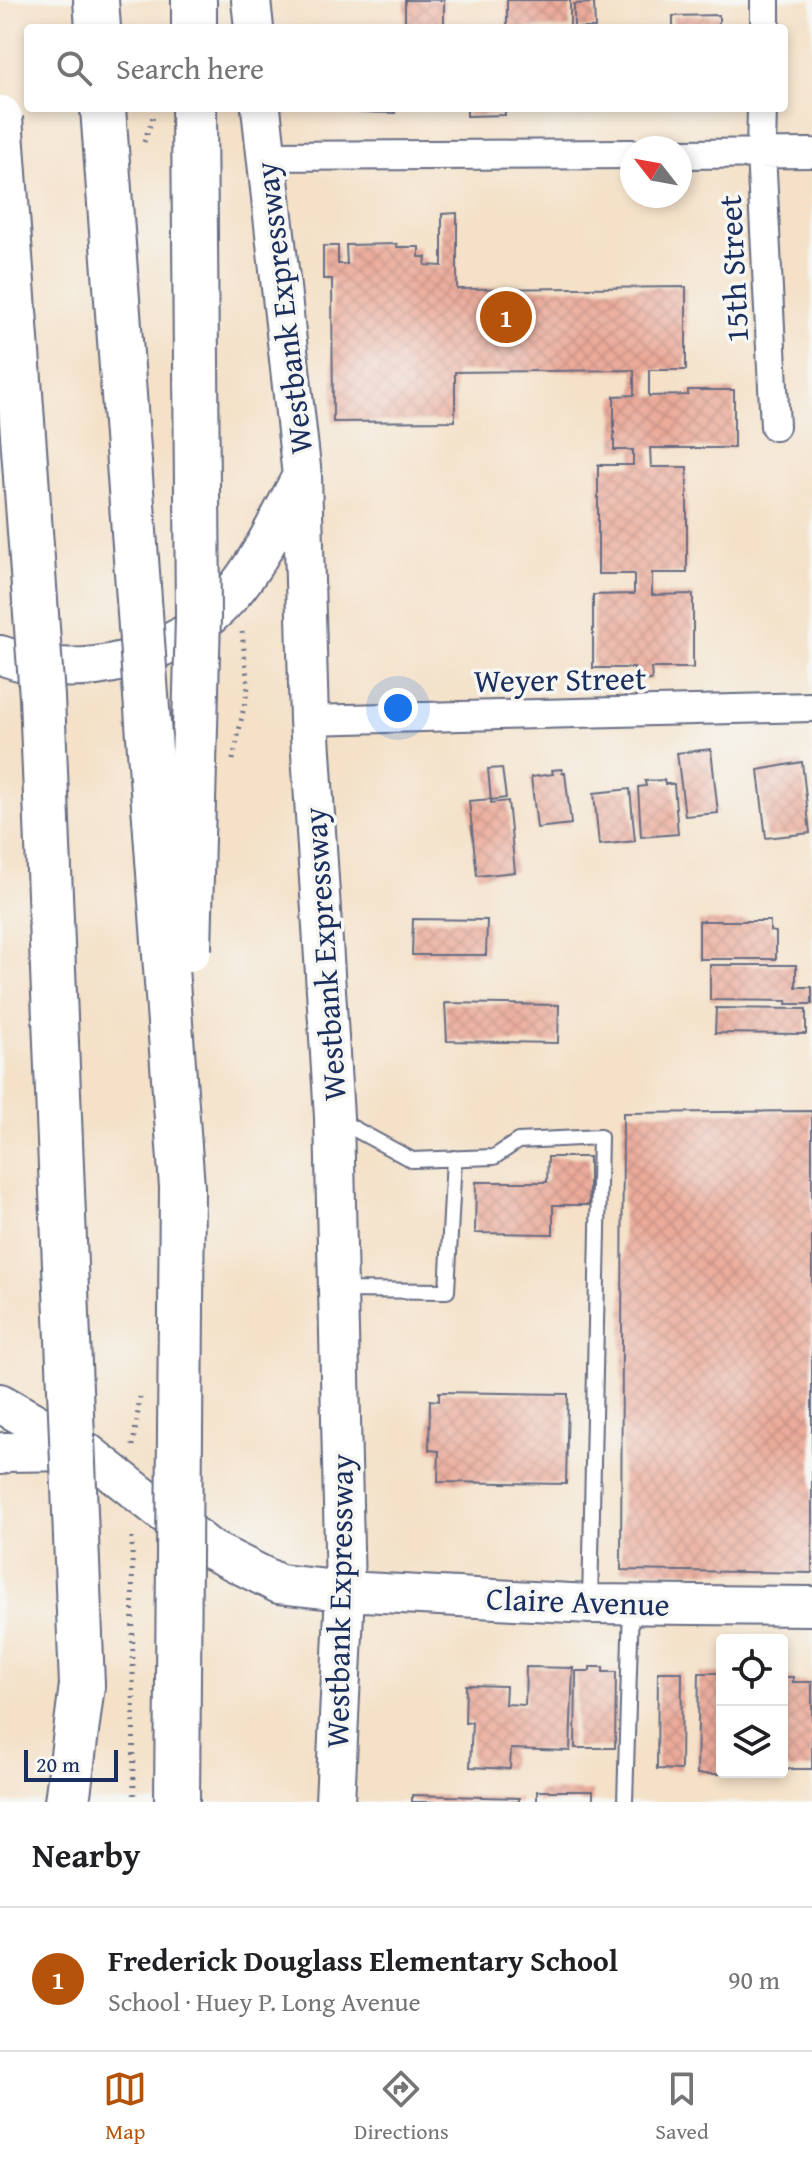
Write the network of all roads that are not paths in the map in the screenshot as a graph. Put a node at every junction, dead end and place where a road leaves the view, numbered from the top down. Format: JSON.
{"nodes":[{"id":1,"x":96,"y":0,"type":"edge"},
{"id":2,"x":194,"y":0,"type":"edge"},
{"id":3,"x":251,"y":0,"type":"edge"},
{"id":4,"x":765,"y":0,"type":"edge"},
{"id":5,"x":98,"y":24,"type":"edge"},
{"id":6,"x":194,"y":24,"type":"edge"},
{"id":7,"x":254,"y":24,"type":"edge"},
{"id":8,"x":765,"y":24,"type":"edge"},
{"id":9,"x":103,"y":112,"type":"edge"},
{"id":10,"x":194,"y":112,"type":"edge"},
{"id":11,"x":261,"y":112,"type":"edge"},
{"id":12,"x":762,"y":112,"type":"edge"},
{"id":13,"x":0,"y":118,"type":"edge"},
{"id":14,"x":761,"y":153,"type":"junction"},
{"id":15,"x":812,"y":153,"type":"edge"},
{"id":16,"x":620,"y":154,"type":"edge"},
{"id":17,"x":692,"y":154,"type":"edge"},
{"id":18,"x":266,"y":156,"type":"junction"},
{"id":19,"x":775,"y":426,"type":"dead end"},
{"id":20,"x":0,"y":456,"type":"edge"},
{"id":21,"x":302,"y":476,"type":"junction"},
{"id":22,"x":0,"y":655,"type":"edge"},
{"id":23,"x":42,"y":697,"type":"junction"},
{"id":24,"x":812,"y":707,"type":"edge"},
{"id":25,"x":309,"y":720,"type":"junction"},
{"id":26,"x":334,"y":1117,"type":"junction"},
{"id":27,"x":454,"y":1158,"type":"junction"},
{"id":28,"x":182,"y":1187,"type":"junction"},
{"id":29,"x":338,"y":1290,"type":"junction"},
{"id":30,"x":0,"y":1403,"type":"edge"},
{"id":31,"x":85,"y":1451,"type":"junction"},
{"id":32,"x":0,"y":1455,"type":"edge"},
{"id":33,"x":345,"y":1591,"type":"junction"},
{"id":34,"x":590,"y":1604,"type":"junction"},
{"id":35,"x":631,"y":1604,"type":"junction"},
{"id":36,"x":812,"y":1606,"type":"edge"},
{"id":37,"x":82,"y":1685,"type":"junction"},
{"id":38,"x":67,"y":1802,"type":"edge"},
{"id":39,"x":80,"y":1802,"type":"edge"},
{"id":40,"x":177,"y":1802,"type":"edge"},
{"id":41,"x":335,"y":1802,"type":"edge"},
{"id":42,"x":625,"y":1802,"type":"edge"}],
"edges":[{"from":1,"to":5,"type":"highway"},
{"from":2,"to":6,"type":"highway"},
{"from":3,"to":7,"type":"main road"},
{"from":4,"to":8,"type":"street"},
{"from":9,"to":28,"type":"highway","bridge":true},
{"from":10,"to":28,"type":"highway","bridge":true},
{"from":11,"to":18,"type":"main road","name":"Westbank Expressway"},
{"from":12,"to":14,"type":"street","name":"15th Street"},
{"from":13,"to":23,"type":"highway","bridge":true},
{"from":14,"to":15,"type":"street"},
{"from":14,"to":17,"type":"street"},
{"from":14,"to":19,"type":"street","name":"15th Street"},
{"from":16,"to":18,"type":"street"},
{"from":18,"to":21,"type":"main road","name":"Westbank Expressway"},
{"from":20,"to":23,"type":"highway","bridge":true},
{"from":21,"to":22,"type":"main road"},
{"from":21,"to":25,"type":"main road","name":"Westbank Expressway"},
{"from":23,"to":37,"type":"highway","bridge":true},
{"from":24,"to":25,"type":"street","name":"Weyer Street"},
{"from":25,"to":26,"type":"main road","name":"Westbank Expressway"},
{"from":26,"to":27,"type":"lane"},
{"from":26,"to":29,"type":"main road","name":"Westbank Expressway"},
{"from":27,"to":29,"type":"lane"},
{"from":27,"to":34,"type":"lane"},
{"from":28,"to":40,"type":"highway","bridge":true},
{"from":29,"to":33,"type":"main road","name":"Westbank Expressway"},
{"from":30,"to":31,"type":"main road","name":"Claire Avenue"},
{"from":31,"to":32,"type":"main road"},
{"from":31,"to":33,"type":"main road","name":"Claire Avenue"},
{"from":33,"to":34,"type":"main road","name":"Claire Avenue"},
{"from":33,"to":41,"type":"main road","name":"Westbank Expressway"},
{"from":34,"to":35,"type":"main road","name":"Claire Avenue"},
{"from":35,"to":36,"type":"main road","name":"Claire Avenue"},
{"from":35,"to":42,"type":"lane"},
{"from":37,"to":38,"type":"highway"},
{"from":37,"to":39,"type":"highway"}]}
